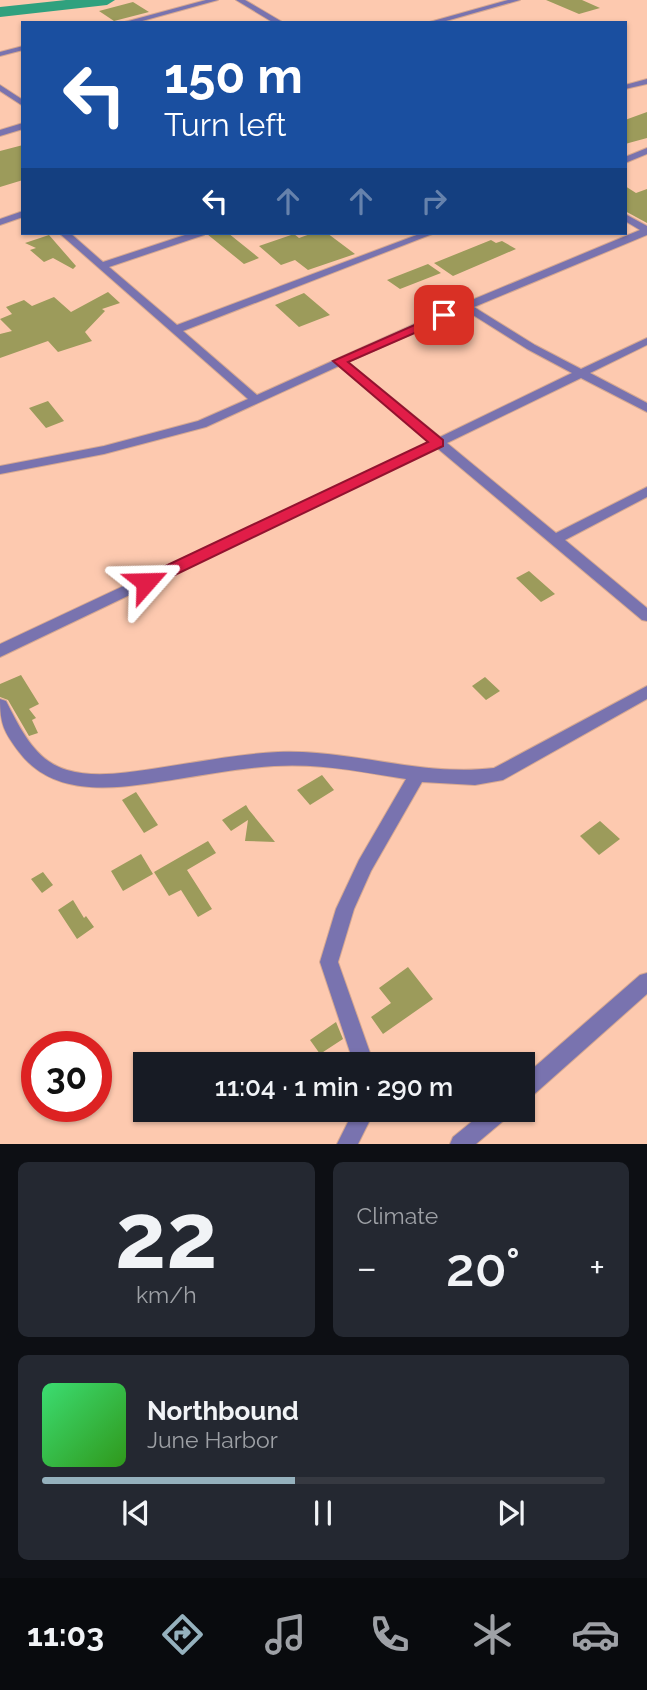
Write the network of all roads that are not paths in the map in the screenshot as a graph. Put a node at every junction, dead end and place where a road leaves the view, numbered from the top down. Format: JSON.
{"nodes":[{"id":1,"x":214,"y":0,"type":"edge"},
{"id":2,"x":240,"y":0,"type":"edge"},
{"id":3,"x":516,"y":0,"type":"edge"},
{"id":4,"x":133,"y":21,"type":"edge"},
{"id":5,"x":277,"y":21,"type":"edge"},
{"id":6,"x":437,"y":21,"type":"edge"},
{"id":7,"x":21,"y":49,"type":"edge"},
{"id":8,"x":0,"y":54,"type":"edge"},
{"id":9,"x":647,"y":81,"type":"edge"},
{"id":10,"x":627,"y":86,"type":"edge"},
{"id":11,"x":0,"y":87,"type":"edge"},
{"id":12,"x":21,"y":103,"type":"edge"},
{"id":13,"x":21,"y":128,"type":"edge"},
{"id":14,"x":0,"y":133,"type":"edge"},
{"id":15,"x":647,"y":151,"type":"edge"},
{"id":16,"x":627,"y":159,"type":"edge"},
{"id":17,"x":21,"y":215,"type":"edge"},
{"id":18,"x":627,"y":218,"type":"edge"},
{"id":19,"x":0,"y":222,"type":"edge"},
{"id":20,"x":647,"y":231,"type":"edge"},
{"id":21,"x":66,"y":235,"type":"edge"},
{"id":22,"x":189,"y":235,"type":"edge"},
{"id":23,"x":425,"y":235,"type":"edge"},
{"id":24,"x":104,"y":265,"type":"junction"},
{"id":25,"x":466,"y":306,"type":"junction"},
{"id":26,"x":177,"y":329,"type":"junction"},
{"id":27,"x":647,"y":341,"type":"edge"},
{"id":28,"x":340,"y":361,"type":"junction"},
{"id":29,"x":581,"y":372,"type":"junction"},
{"id":30,"x":256,"y":400,"type":"junction"},
{"id":31,"x":647,"y":408,"type":"edge"},
{"id":32,"x":438,"y":443,"type":"junction"},
{"id":33,"x":0,"y":470,"type":"edge"},
{"id":34,"x":647,"y":491,"type":"edge"},
{"id":35,"x":554,"y":540,"type":"junction"},
{"id":36,"x":647,"y":616,"type":"edge"},
{"id":37,"x":0,"y":651,"type":"edge"},
{"id":38,"x":647,"y":692,"type":"edge"},
{"id":39,"x":0,"y":705,"type":"edge"},
{"id":40,"x":418,"y":774,"type":"junction"},
{"id":41,"x":647,"y":982,"type":"edge"},
{"id":42,"x":361,"y":1052,"type":"edge"},
{"id":43,"x":535,"y":1080,"type":"edge"},
{"id":44,"x":359,"y":1122,"type":"edge"},
{"id":45,"x":487,"y":1122,"type":"edge"},
{"id":46,"x":347,"y":1144,"type":"edge"},
{"id":47,"x":460,"y":1144,"type":"edge"}],
"edges":[{"from":1,"to":4,"type":"street"},
{"from":2,"to":5,"type":"street"},
{"from":3,"to":6,"type":"street"},
{"from":7,"to":8,"type":"street"},
{"from":9,"to":10,"type":"street"},
{"from":11,"to":12,"type":"street"},
{"from":13,"to":14,"type":"street"},
{"from":15,"to":16,"type":"street"},
{"from":17,"to":19,"type":"street"},
{"from":18,"to":20,"type":"street"},
{"from":20,"to":25,"type":"street"},
{"from":21,"to":24,"type":"street"},
{"from":22,"to":24,"type":"street"},
{"from":23,"to":26,"type":"street"},
{"from":24,"to":26,"type":"street"},
{"from":25,"to":28,"type":"street"},
{"from":25,"to":29,"type":"street"},
{"from":26,"to":30,"type":"street"},
{"from":27,"to":29,"type":"street"},
{"from":28,"to":30,"type":"street"},
{"from":28,"to":32,"type":"street"},
{"from":29,"to":31,"type":"street"},
{"from":29,"to":32,"type":"street"},
{"from":30,"to":33,"type":"street"},
{"from":32,"to":35,"type":"street"},
{"from":32,"to":37,"type":"street"},
{"from":34,"to":35,"type":"street"},
{"from":35,"to":36,"type":"street"},
{"from":38,"to":40,"type":"street"},
{"from":39,"to":40,"type":"street"},
{"from":40,"to":42,"type":"street"},
{"from":41,"to":43,"type":"street"},
{"from":44,"to":46,"type":"street"},
{"from":45,"to":47,"type":"street"}]}
